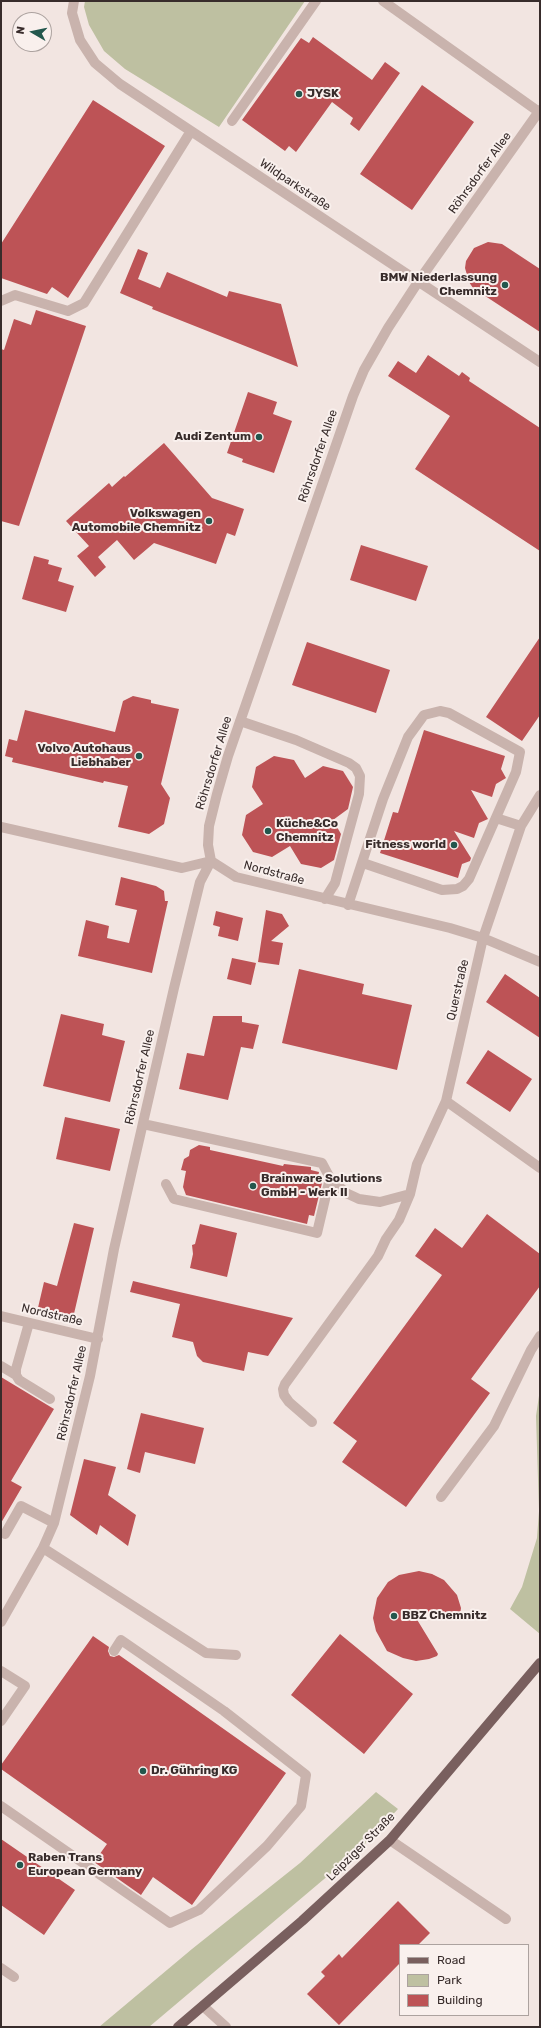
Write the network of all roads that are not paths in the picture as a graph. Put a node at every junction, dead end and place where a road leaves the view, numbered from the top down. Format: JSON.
{"nodes":[{"id":1,"x":74,"y":1,"type":"edge"},
{"id":2,"x":316,"y":1,"type":"edge"},
{"id":3,"x":383,"y":1,"type":"edge"},
{"id":4,"x":539,"y":111,"type":"edge"},
{"id":5,"x":232,"y":121,"type":"dead end"},
{"id":6,"x":191,"y":131,"type":"junction"},
{"id":7,"x":418,"y":282,"type":"junction"},
{"id":8,"x":1,"y":301,"type":"edge"},
{"id":9,"x":540,"y":362,"type":"edge"},
{"id":10,"x":240,"y":721,"type":"junction"},
{"id":11,"x":540,"y":795,"type":"edge"},
{"id":12,"x":496,"y":818,"type":"junction"},
{"id":13,"x":521,"y":826,"type":"junction"},
{"id":14,"x":1,"y":827,"type":"edge"},
{"id":15,"x":211,"y":861,"type":"junction"},
{"id":16,"x":363,"y":863,"type":"junction"},
{"id":17,"x":325,"y":899,"type":"junction"},
{"id":18,"x":348,"y":905,"type":"junction"},
{"id":19,"x":483,"y":938,"type":"junction"},
{"id":20,"x":540,"y":962,"type":"edge"},
{"id":21,"x":446,"y":1101,"type":"junction"},
{"id":22,"x":143,"y":1124,"type":"junction"},
{"id":23,"x":540,"y":1168,"type":"edge"},
{"id":24,"x":330,"y":1178,"type":"junction"},
{"id":25,"x":166,"y":1184,"type":"dead end"},
{"id":26,"x":410,"y":1194,"type":"junction"},
{"id":27,"x":1,"y":1316,"type":"edge"},
{"id":28,"x":29,"y":1323,"type":"junction"},
{"id":29,"x":540,"y":1336,"type":"edge"},
{"id":30,"x":98,"y":1339,"type":"junction"},
{"id":31,"x":1,"y":1366,"type":"edge"},
{"id":32,"x":16,"y":1375,"type":"junction"},
{"id":33,"x":50,"y":1399,"type":"dead end"},
{"id":34,"x":312,"y":1422,"type":"dead end"},
{"id":35,"x":441,"y":1497,"type":"dead end"},
{"id":36,"x":54,"y":1523,"type":"junction"},
{"id":37,"x":4,"y":1534,"type":"dead end"},
{"id":38,"x":43,"y":1548,"type":"junction"},
{"id":39,"x":1,"y":1622,"type":"edge"},
{"id":40,"x":114,"y":1651,"type":"dead end"},
{"id":41,"x":236,"y":1655,"type":"dead end"},
{"id":42,"x":540,"y":1663,"type":"edge"},
{"id":43,"x":1,"y":1671,"type":"edge"},
{"id":44,"x":1,"y":1721,"type":"edge"},
{"id":45,"x":1,"y":1806,"type":"edge"},
{"id":46,"x":390,"y":1840,"type":"junction"},
{"id":47,"x":506,"y":1919,"type":"dead end"},
{"id":48,"x":1,"y":1968,"type":"edge"},
{"id":49,"x":14,"y":1977,"type":"dead end"},
{"id":50,"x":203,"y":2006,"type":"junction"},
{"id":51,"x":178,"y":2027,"type":"edge"},
{"id":52,"x":226,"y":2027,"type":"edge"}],
"edges":[{"from":1,"to":6,"type":"street","name":"Wildparkstraße"},
{"from":2,"to":5,"type":"street"},
{"from":3,"to":4,"type":"street"},
{"from":4,"to":7,"type":"street","name":"Röhrsdorfer Allee"},
{"from":6,"to":7,"type":"street","name":"Wildparkstraße"},
{"from":6,"to":8,"type":"street"},
{"from":7,"to":9,"type":"street","name":"Wildparkstraße"},
{"from":7,"to":10,"type":"street","name":"Röhrsdorfer Allee"},
{"from":10,"to":15,"type":"street","name":"Röhrsdorfer Allee"},
{"from":10,"to":17,"type":"street"},
{"from":11,"to":13,"type":"street","name":"Querstraße"},
{"from":12,"to":13,"type":"street"},
{"from":12,"to":16,"type":"street"},
{"from":12,"to":16,"type":"street"},
{"from":13,"to":19,"type":"street","name":"Querstraße"},
{"from":14,"to":15,"type":"street"},
{"from":15,"to":17,"type":"street","name":"Nordstraße"},
{"from":15,"to":22,"type":"street","name":"Röhrsdorfer Allee"},
{"from":16,"to":18,"type":"street"},
{"from":17,"to":18,"type":"street","name":"Nordstraße"},
{"from":18,"to":19,"type":"street","name":"Nordstraße"},
{"from":19,"to":20,"type":"street","name":"Nordstraße"},
{"from":19,"to":21,"type":"street","name":"Querstraße"},
{"from":21,"to":23,"type":"street"},
{"from":21,"to":26,"type":"street","name":"Querstraße"},
{"from":22,"to":24,"type":"street"},
{"from":22,"to":30,"type":"street","name":"Röhrsdorfer Allee"},
{"from":24,"to":25,"type":"street"},
{"from":24,"to":26,"type":"street"},
{"from":26,"to":34,"type":"street","name":"Querstraße"},
{"from":27,"to":28,"type":"street","name":"Nordstraße"},
{"from":28,"to":30,"type":"street","name":"Nordstraße"},
{"from":28,"to":32,"type":"street"},
{"from":29,"to":35,"type":"street"},
{"from":30,"to":36,"type":"street","name":"Röhrsdorfer Allee"},
{"from":31,"to":32,"type":"street"},
{"from":32,"to":33,"type":"street"},
{"from":36,"to":37,"type":"street"},
{"from":36,"to":38,"type":"street","name":"Röhrsdorfer Allee"},
{"from":38,"to":39,"type":"street","name":"Röhrsdorfer Allee"},
{"from":38,"to":41,"type":"street"},
{"from":40,"to":45,"type":"street"},
{"from":42,"to":46,"type":"main road","name":"Leipziger Straße"},
{"from":43,"to":44,"type":"street"},
{"from":46,"to":47,"type":"street"},
{"from":46,"to":50,"type":"main road","name":"Leipziger Straße"},
{"from":48,"to":49,"type":"street"},
{"from":50,"to":51,"type":"main road","name":"Leipziger Straße"},
{"from":50,"to":52,"type":"street"}]}
